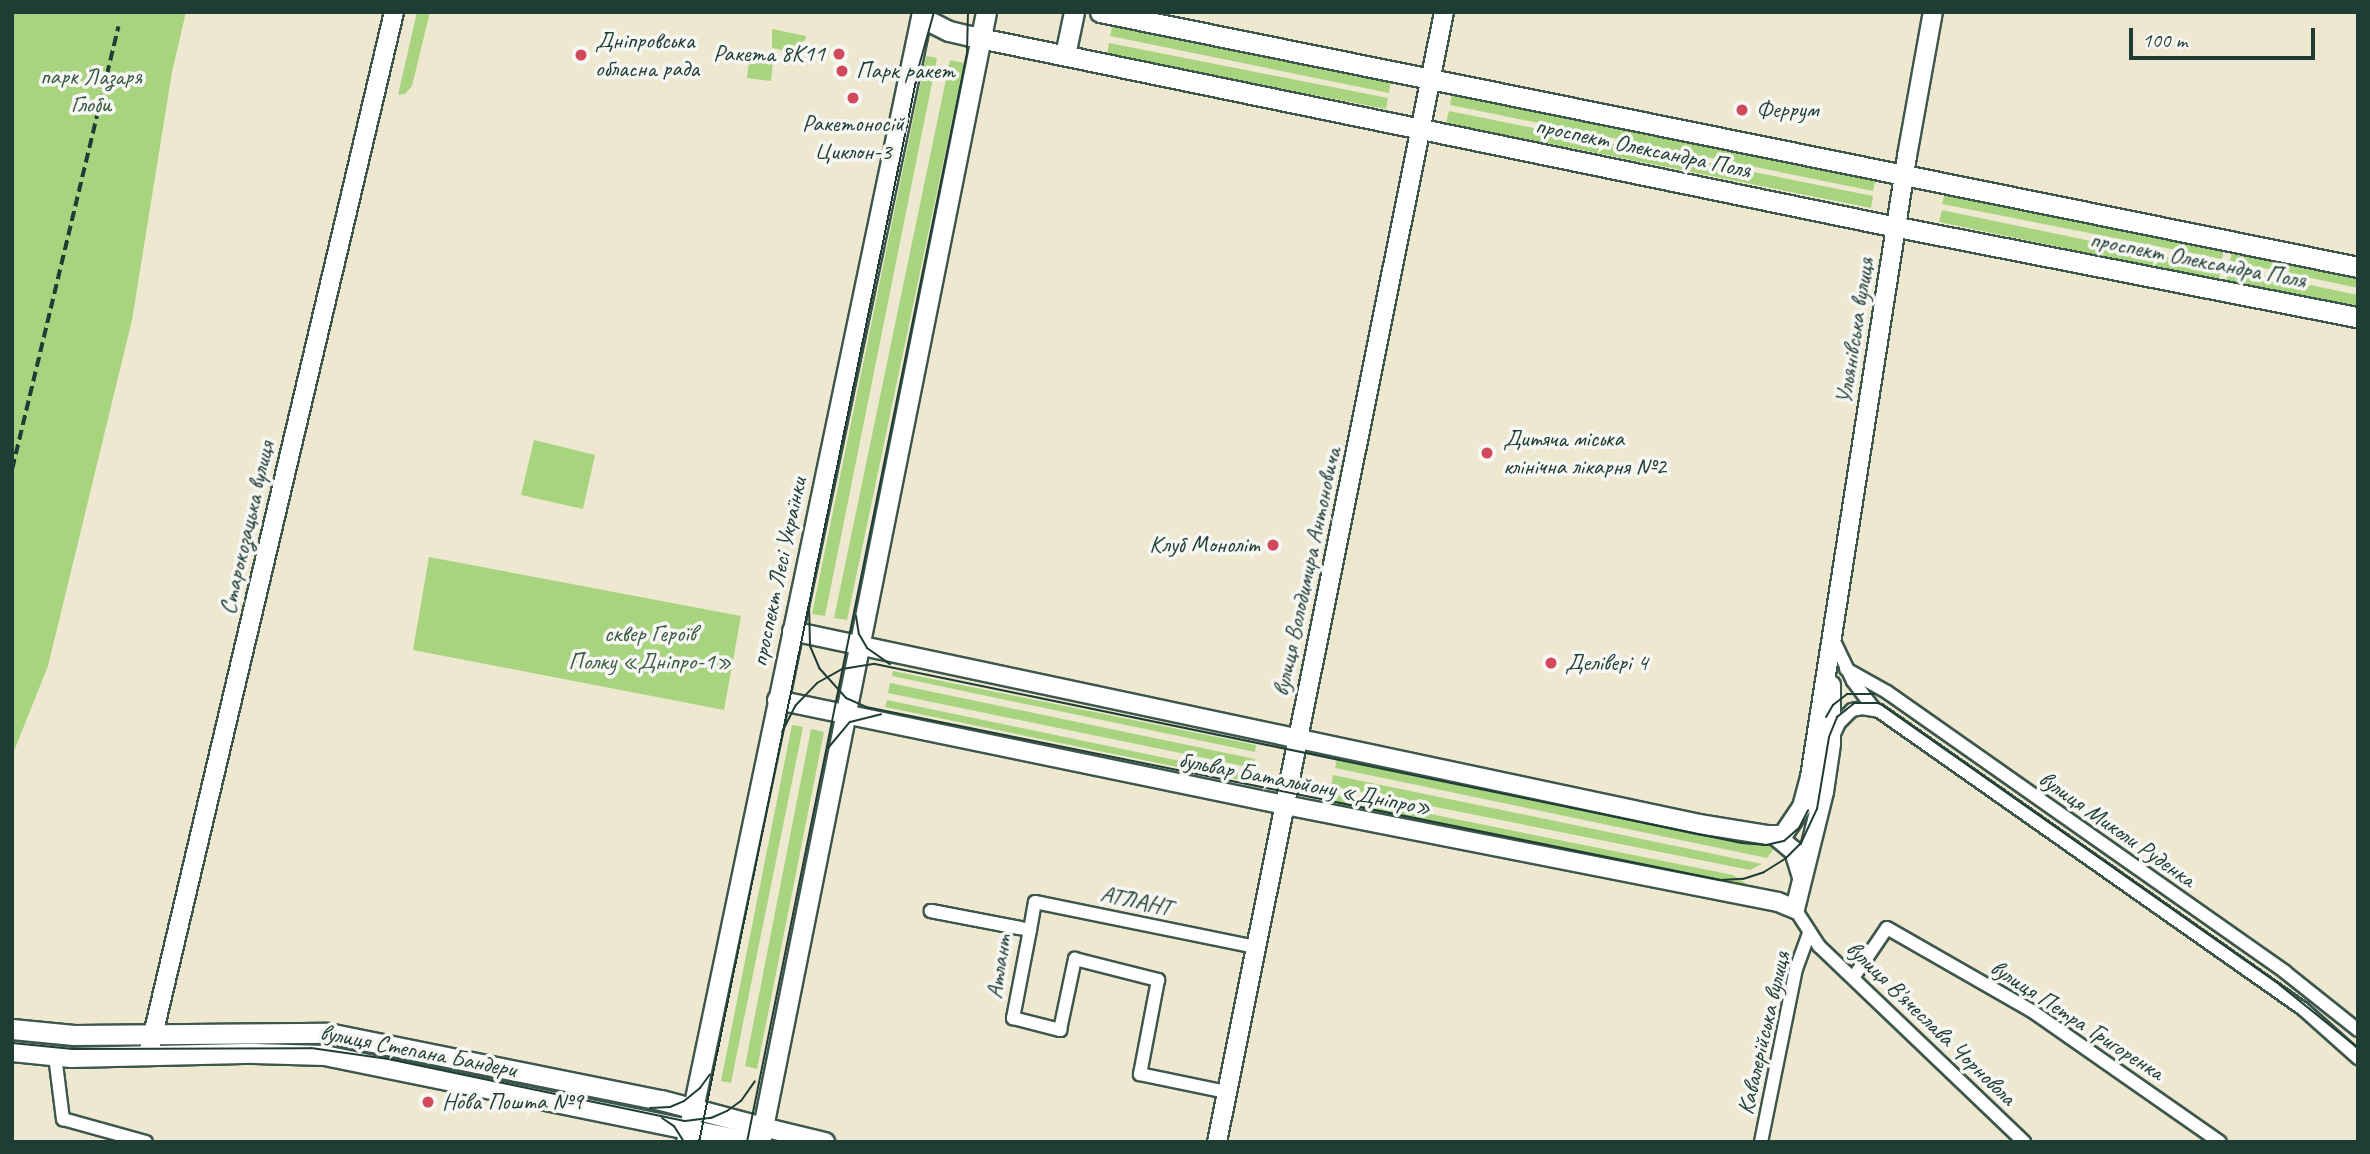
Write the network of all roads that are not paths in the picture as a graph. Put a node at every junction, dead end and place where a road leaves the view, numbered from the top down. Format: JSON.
{"nodes":[{"id":1,"x":394,"y":12,"type":"edge"},
{"id":2,"x":986,"y":12,"type":"edge"},
{"id":3,"x":1074,"y":12,"type":"edge"},
{"id":4,"x":1100,"y":12,"type":"edge"},
{"id":5,"x":1444,"y":12,"type":"edge"},
{"id":6,"x":1933,"y":12,"type":"edge"},
{"id":7,"x":921,"y":15,"type":"edge"},
{"id":8,"x":982,"y":38,"type":"junction"},
{"id":9,"x":1065,"y":55,"type":"junction"},
{"id":10,"x":1431,"y":79,"type":"junction"},
{"id":11,"x":1421,"y":127,"type":"junction"},
{"id":12,"x":1905,"y":175,"type":"junction"},
{"id":13,"x":1897,"y":226,"type":"junction"},
{"id":14,"x":2358,"y":267,"type":"edge"},
{"id":15,"x":2358,"y":317,"type":"edge"},
{"id":16,"x":792,"y":631,"type":"junction"},
{"id":17,"x":1832,"y":638,"type":"junction"},
{"id":18,"x":860,"y":646,"type":"junction"},
{"id":19,"x":1829,"y":659,"type":"junction"},
{"id":20,"x":1846,"y":669,"type":"junction"},
{"id":21,"x":777,"y":701,"type":"junction"},
{"id":22,"x":1873,"y":708,"type":"junction"},
{"id":23,"x":846,"y":716,"type":"junction"},
{"id":24,"x":1298,"y":738,"type":"junction"},
{"id":25,"x":1831,"y":744,"type":"junction"},
{"id":26,"x":1285,"y":805,"type":"junction"},
{"id":27,"x":1779,"y":835,"type":"junction"},
{"id":28,"x":1802,"y":881,"type":"junction"},
{"id":29,"x":1794,"y":909,"type":"junction"},
{"id":30,"x":1025,"y":929,"type":"junction"},
{"id":31,"x":1809,"y":934,"type":"junction"},
{"id":32,"x":1257,"y":947,"type":"junction"},
{"id":33,"x":1853,"y":978,"type":"junction"},
{"id":34,"x":12,"y":1030,"type":"edge"},
{"id":35,"x":2358,"y":1030,"type":"edge"},
{"id":36,"x":152,"y":1035,"type":"junction"},
{"id":37,"x":12,"y":1051,"type":"edge"},
{"id":38,"x":55,"y":1056,"type":"junction"},
{"id":39,"x":148,"y":1056,"type":"junction"},
{"id":40,"x":2358,"y":1058,"type":"edge"},
{"id":41,"x":702,"y":1061,"type":"junction"},
{"id":42,"x":1227,"y":1092,"type":"junction"},
{"id":43,"x":661,"y":1101,"type":"junction"},
{"id":44,"x":692,"y":1108,"type":"junction"},
{"id":45,"x":762,"y":1134,"type":"edge"},
{"id":46,"x":683,"y":1138,"type":"edge"},
{"id":47,"x":146,"y":1142,"type":"edge"},
{"id":48,"x":825,"y":1142,"type":"edge"},
{"id":49,"x":1217,"y":1142,"type":"edge"},
{"id":50,"x":1761,"y":1142,"type":"edge"},
{"id":51,"x":2024,"y":1142,"type":"edge"},
{"id":52,"x":2220,"y":1142,"type":"edge"}],
"edges":[{"from":1,"to":36,"type":"street","name":"Старокозацька вулиця"},
{"from":2,"to":8,"type":"main road"},
{"from":3,"to":9,"type":"main road"},
{"from":4,"to":10,"type":"main road","name":"проспект Олександра Поля"},
{"from":5,"to":10,"type":"street","name":"вулиця Володимира Антоновича"},
{"from":6,"to":12,"type":"street","name":"Ульянівська вулиця"},
{"from":7,"to":8,"type":"main road","name":"проспект Олександра Поля"},
{"from":7,"to":16,"type":"main road","name":"проспект Лесі Українки"},
{"from":8,"to":9,"type":"main road","name":"проспект Олександра Поля"},
{"from":8,"to":18,"type":"main road"},
{"from":9,"to":11,"type":"main road","name":"проспект Олександра Поля"},
{"from":10,"to":11,"type":"street","name":"вулиця Володимира Антоновича"},
{"from":10,"to":12,"type":"main road","name":"проспект Олександра Поля"},
{"from":11,"to":13,"type":"main road","name":"проспект Олександра Поля"},
{"from":11,"to":24,"type":"street","name":"вулиця Володимира Антоновича"},
{"from":12,"to":13,"type":"street","name":"Ульянівська вулиця"},
{"from":12,"to":14,"type":"main road","name":"проспект Олександра Поля"},
{"from":13,"to":15,"type":"main road","name":"проспект Олександра Поля"},
{"from":13,"to":17,"type":"street","name":"Ульянівська вулиця"},
{"from":16,"to":18,"type":"street","name":"бульвар Батальйону «Дніпро»"},
{"from":16,"to":21,"type":"main road","name":"проспект Лесі Українки"},
{"from":17,"to":19,"type":"street","name":"Ульянівська вулиця"},
{"from":17,"to":20,"type":"street","name":"вулиця Миколи Руденка"},
{"from":18,"to":23,"type":"main road"},
{"from":18,"to":24,"type":"street","name":"бульвар Батальйону «Дніпро»"},
{"from":19,"to":25,"type":"street","name":"Ульянівська вулиця"},
{"from":19,"to":27,"type":"street","name":"Ульянівська вулиця"},
{"from":20,"to":22,"type":"street","name":"вулиця Миколи Руденка"},
{"from":20,"to":35,"type":"street","name":"вулиця Миколи Руденка"},
{"from":21,"to":23,"type":"street","name":"бульвар Батальйону «Дніпро»"},
{"from":21,"to":41,"type":"main road","name":"проспект Лесі Українки"},
{"from":22,"to":25,"type":"street"},
{"from":22,"to":40,"type":"street","name":"вулиця Миколи Руденка"},
{"from":23,"to":26,"type":"street","name":"бульвар Батальйону «Дніпро»"},
{"from":23,"to":45,"type":"main road"},
{"from":24,"to":26,"type":"street","name":"вулиця Володимира Антоновича"},
{"from":24,"to":27,"type":"street","name":"бульвар Батальйону «Дніпро»"},
{"from":25,"to":28,"type":"street","name":"Ульянівська вулиця"},
{"from":26,"to":29,"type":"street","name":"бульвар Батальйону «Дніпро»"},
{"from":26,"to":32,"type":"street","name":"вулиця Володимира Антоновича"},
{"from":27,"to":28,"type":"street"},
{"from":28,"to":29,"type":"street","name":"Ульянівська вулиця"},
{"from":29,"to":31,"type":"street"},
{"from":30,"to":30,"type":"street","name":"Атлант"},
{"from":30,"to":32,"type":"street","name":"АТЛАНТ"},
{"from":30,"to":42,"type":"street","name":"Атлант"},
{"from":31,"to":33,"type":"street","name":"вулиця В'ячеслава Чорновола"},
{"from":31,"to":50,"type":"street","name":"Кавалерійська вулиця"},
{"from":32,"to":42,"type":"street","name":"вулиця Володимира Антоновича"},
{"from":33,"to":51,"type":"street","name":"вулиця В'ячеслава Чорновола"},
{"from":33,"to":52,"type":"street","name":"вулиця Петра Григоренка"},
{"from":34,"to":36,"type":"main road","name":"вулиця Степана Бандери"},
{"from":36,"to":39,"type":"street","name":"Старокозацька вулиця"},
{"from":36,"to":43,"type":"main road","name":"вулиця Степана Бандери"},
{"from":37,"to":38,"type":"main road","name":"вулиця Степана Бандери"},
{"from":38,"to":39,"type":"main road","name":"вулиця Степана Бандери"},
{"from":38,"to":47,"type":"street"},
{"from":39,"to":46,"type":"main road","name":"вулиця Степана Бандери"},
{"from":41,"to":43,"type":"main road"},
{"from":41,"to":44,"type":"main road","name":"проспект Лесі Українки"},
{"from":42,"to":49,"type":"street","name":"вулиця Володимира Антоновича"},
{"from":43,"to":44,"type":"main road","name":"вулиця Степана Бандери"},
{"from":44,"to":45,"type":"main road","name":"вулиця Степана Бандери"},
{"from":44,"to":46,"type":"main road","name":"проспект Лесі Українки"},
{"from":45,"to":46,"type":"main road","name":"вулиця Степана Бандери"},
{"from":45,"to":48,"type":"street","name":"вулиця Степана Бандери"}]}
